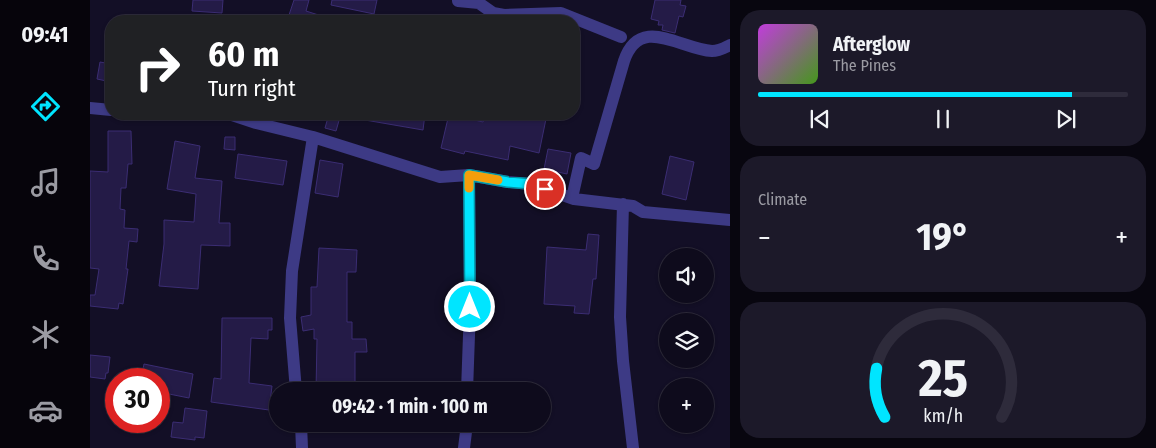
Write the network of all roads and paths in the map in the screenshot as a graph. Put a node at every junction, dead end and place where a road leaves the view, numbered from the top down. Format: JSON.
{"nodes":[{"id":1,"x":458,"y":1,"type":"edge"},
{"id":2,"x":504,"y":15,"type":"edge"},
{"id":3,"x":504,"y":15,"type":"edge"},
{"id":4,"x":566,"y":15,"type":"edge"},
{"id":5,"x":580,"y":21,"type":"edge"},
{"id":6,"x":632,"y":44,"type":"junction"},
{"id":7,"x":730,"y":45,"type":"edge"},
{"id":8,"x":90,"y":108,"type":"edge"},
{"id":9,"x":105,"y":109,"type":"edge"},
{"id":10,"x":247,"y":120,"type":"edge"},
{"id":11,"x":313,"y":137,"type":"junction"},
{"id":12,"x":469,"y":175,"type":"junction"},
{"id":13,"x":572,"y":198,"type":"junction"},
{"id":14,"x":623,"y":204,"type":"junction"},
{"id":15,"x":730,"y":220,"type":"edge"},
{"id":16,"x":295,"y":382,"type":"edge"},
{"id":17,"x":467,"y":382,"type":"edge"},
{"id":18,"x":301,"y":432,"type":"edge"},
{"id":19,"x":466,"y":432,"type":"edge"},
{"id":20,"x":302,"y":448,"type":"edge"},
{"id":21,"x":464,"y":448,"type":"edge"},
{"id":22,"x":633,"y":448,"type":"edge"}],
"edges":[{"from":1,"to":2,"type":"street"},
{"from":3,"to":4,"type":"street"},
{"from":5,"to":6,"type":"street"},
{"from":6,"to":7,"type":"street"},
{"from":6,"to":13,"type":"street"},
{"from":8,"to":9,"type":"street"},
{"from":10,"to":11,"type":"street"},
{"from":11,"to":12,"type":"street"},
{"from":11,"to":16,"type":"street"},
{"from":12,"to":13,"type":"street"},
{"from":12,"to":17,"type":"street"},
{"from":13,"to":14,"type":"street"},
{"from":14,"to":15,"type":"street"},
{"from":14,"to":22,"type":"street"},
{"from":18,"to":20,"type":"street"},
{"from":19,"to":21,"type":"street"}]}
